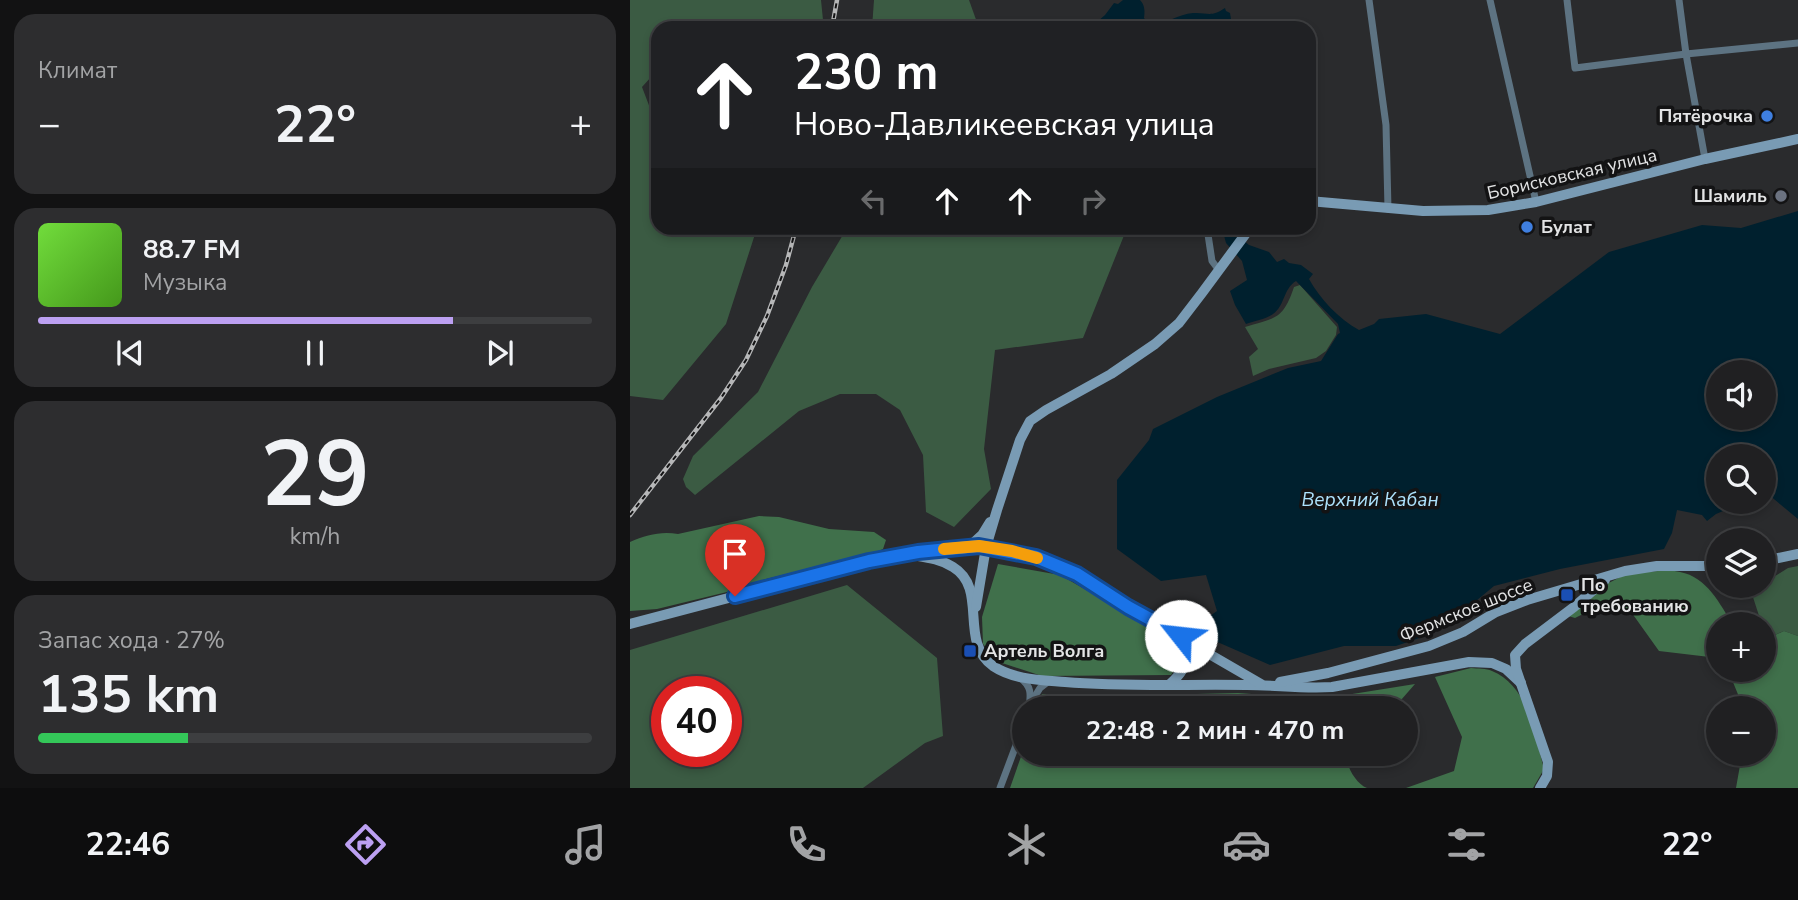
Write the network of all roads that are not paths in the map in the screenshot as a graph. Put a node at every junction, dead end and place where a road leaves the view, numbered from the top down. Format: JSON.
{"nodes":[{"id":1,"x":1368,"y":0,"type":"edge"},
{"id":2,"x":1490,"y":0,"type":"edge"},
{"id":3,"x":1567,"y":0,"type":"edge"},
{"id":4,"x":1679,"y":0,"type":"edge"},
{"id":5,"x":1798,"y":43,"type":"edge"},
{"id":6,"x":1686,"y":54,"type":"junction"},
{"id":7,"x":1798,"y":139,"type":"edge"},
{"id":8,"x":1705,"y":159,"type":"junction"},
{"id":9,"x":1316,"y":202,"type":"edge"},
{"id":10,"x":1536,"y":202,"type":"junction"},
{"id":11,"x":1388,"y":209,"type":"junction"},
{"id":12,"x":1207,"y":235,"type":"edge"},
{"id":13,"x":1243,"y":235,"type":"edge"},
{"id":14,"x":1219,"y":269,"type":"junction"},
{"id":15,"x":997,"y":510,"type":"junction"},
{"id":16,"x":970,"y":546,"type":"junction"},
{"id":17,"x":986,"y":547,"type":"junction"},
{"id":18,"x":907,"y":554,"type":"junction"},
{"id":19,"x":1798,"y":554,"type":"edge"},
{"id":20,"x":1776,"y":559,"type":"edge"},
{"id":21,"x":1706,"y":566,"type":"edge"},
{"id":22,"x":1625,"y":571,"type":"junction"},
{"id":23,"x":974,"y":615,"type":"junction"},
{"id":24,"x":630,"y":624,"type":"edge"},
{"id":25,"x":1181,"y":636,"type":"junction"},
{"id":26,"x":1019,"y":677,"type":"junction"},
{"id":27,"x":1049,"y":681,"type":"junction"},
{"id":28,"x":1521,"y":682,"type":"junction"},
{"id":29,"x":1169,"y":685,"type":"junction"},
{"id":30,"x":1264,"y":685,"type":"junction"},
{"id":31,"x":1031,"y":696,"type":"edge"},
{"id":32,"x":1036,"y":696,"type":"edge"},
{"id":33,"x":1012,"y":756,"type":"edge"},
{"id":34,"x":1000,"y":788,"type":"edge"},
{"id":35,"x":1540,"y":788,"type":"edge"}],
"edges":[{"from":1,"to":11,"type":"street"},
{"from":2,"to":10,"type":"street"},
{"from":3,"to":6,"type":"street"},
{"from":4,"to":6,"type":"street"},
{"from":5,"to":6,"type":"street"},
{"from":6,"to":8,"type":"street"},
{"from":7,"to":8,"type":"street","name":"Борисковская улица"},
{"from":8,"to":10,"type":"street","name":"Борисковская улица"},
{"from":9,"to":11,"type":"street","name":"Борисковская улица"},
{"from":10,"to":11,"type":"street","name":"Борисковская улица"},
{"from":12,"to":14,"type":"street"},
{"from":13,"to":14,"type":"street"},
{"from":14,"to":15,"type":"street"},
{"from":15,"to":16,"type":"street"},
{"from":15,"to":17,"type":"street","name":"Фермское шоссе"},
{"from":16,"to":17,"type":"street","name":"Фермское шоссе"},
{"from":16,"to":18,"type":"street","name":"Фермское шоссе"},
{"from":17,"to":23,"type":"street","name":"Фермское шоссе"},
{"from":17,"to":25,"type":"street","name":"Фермское шоссе"},
{"from":18,"to":23,"type":"street","name":"Фермское шоссе"},
{"from":18,"to":24,"type":"street","name":"Фермское шоссе"},
{"from":19,"to":20,"type":"street"},
{"from":21,"to":22,"type":"street","name":"Фермское шоссе"},
{"from":22,"to":28,"type":"street"},
{"from":22,"to":30,"type":"street","name":"Фермское шоссе"},
{"from":23,"to":26,"type":"street","name":"Фермское шоссе"},
{"from":25,"to":29,"type":"street"},
{"from":25,"to":30,"type":"street","name":"Фермское шоссе"},
{"from":26,"to":27,"type":"street","name":"Фермское шоссе"},
{"from":26,"to":31,"type":"street"},
{"from":27,"to":29,"type":"street","name":"Фермское шоссе"},
{"from":27,"to":32,"type":"street"},
{"from":28,"to":30,"type":"street","name":"Фермское шоссе"},
{"from":28,"to":35,"type":"street"},
{"from":29,"to":30,"type":"street","name":"Фермское шоссе"},
{"from":33,"to":34,"type":"street"}]}
